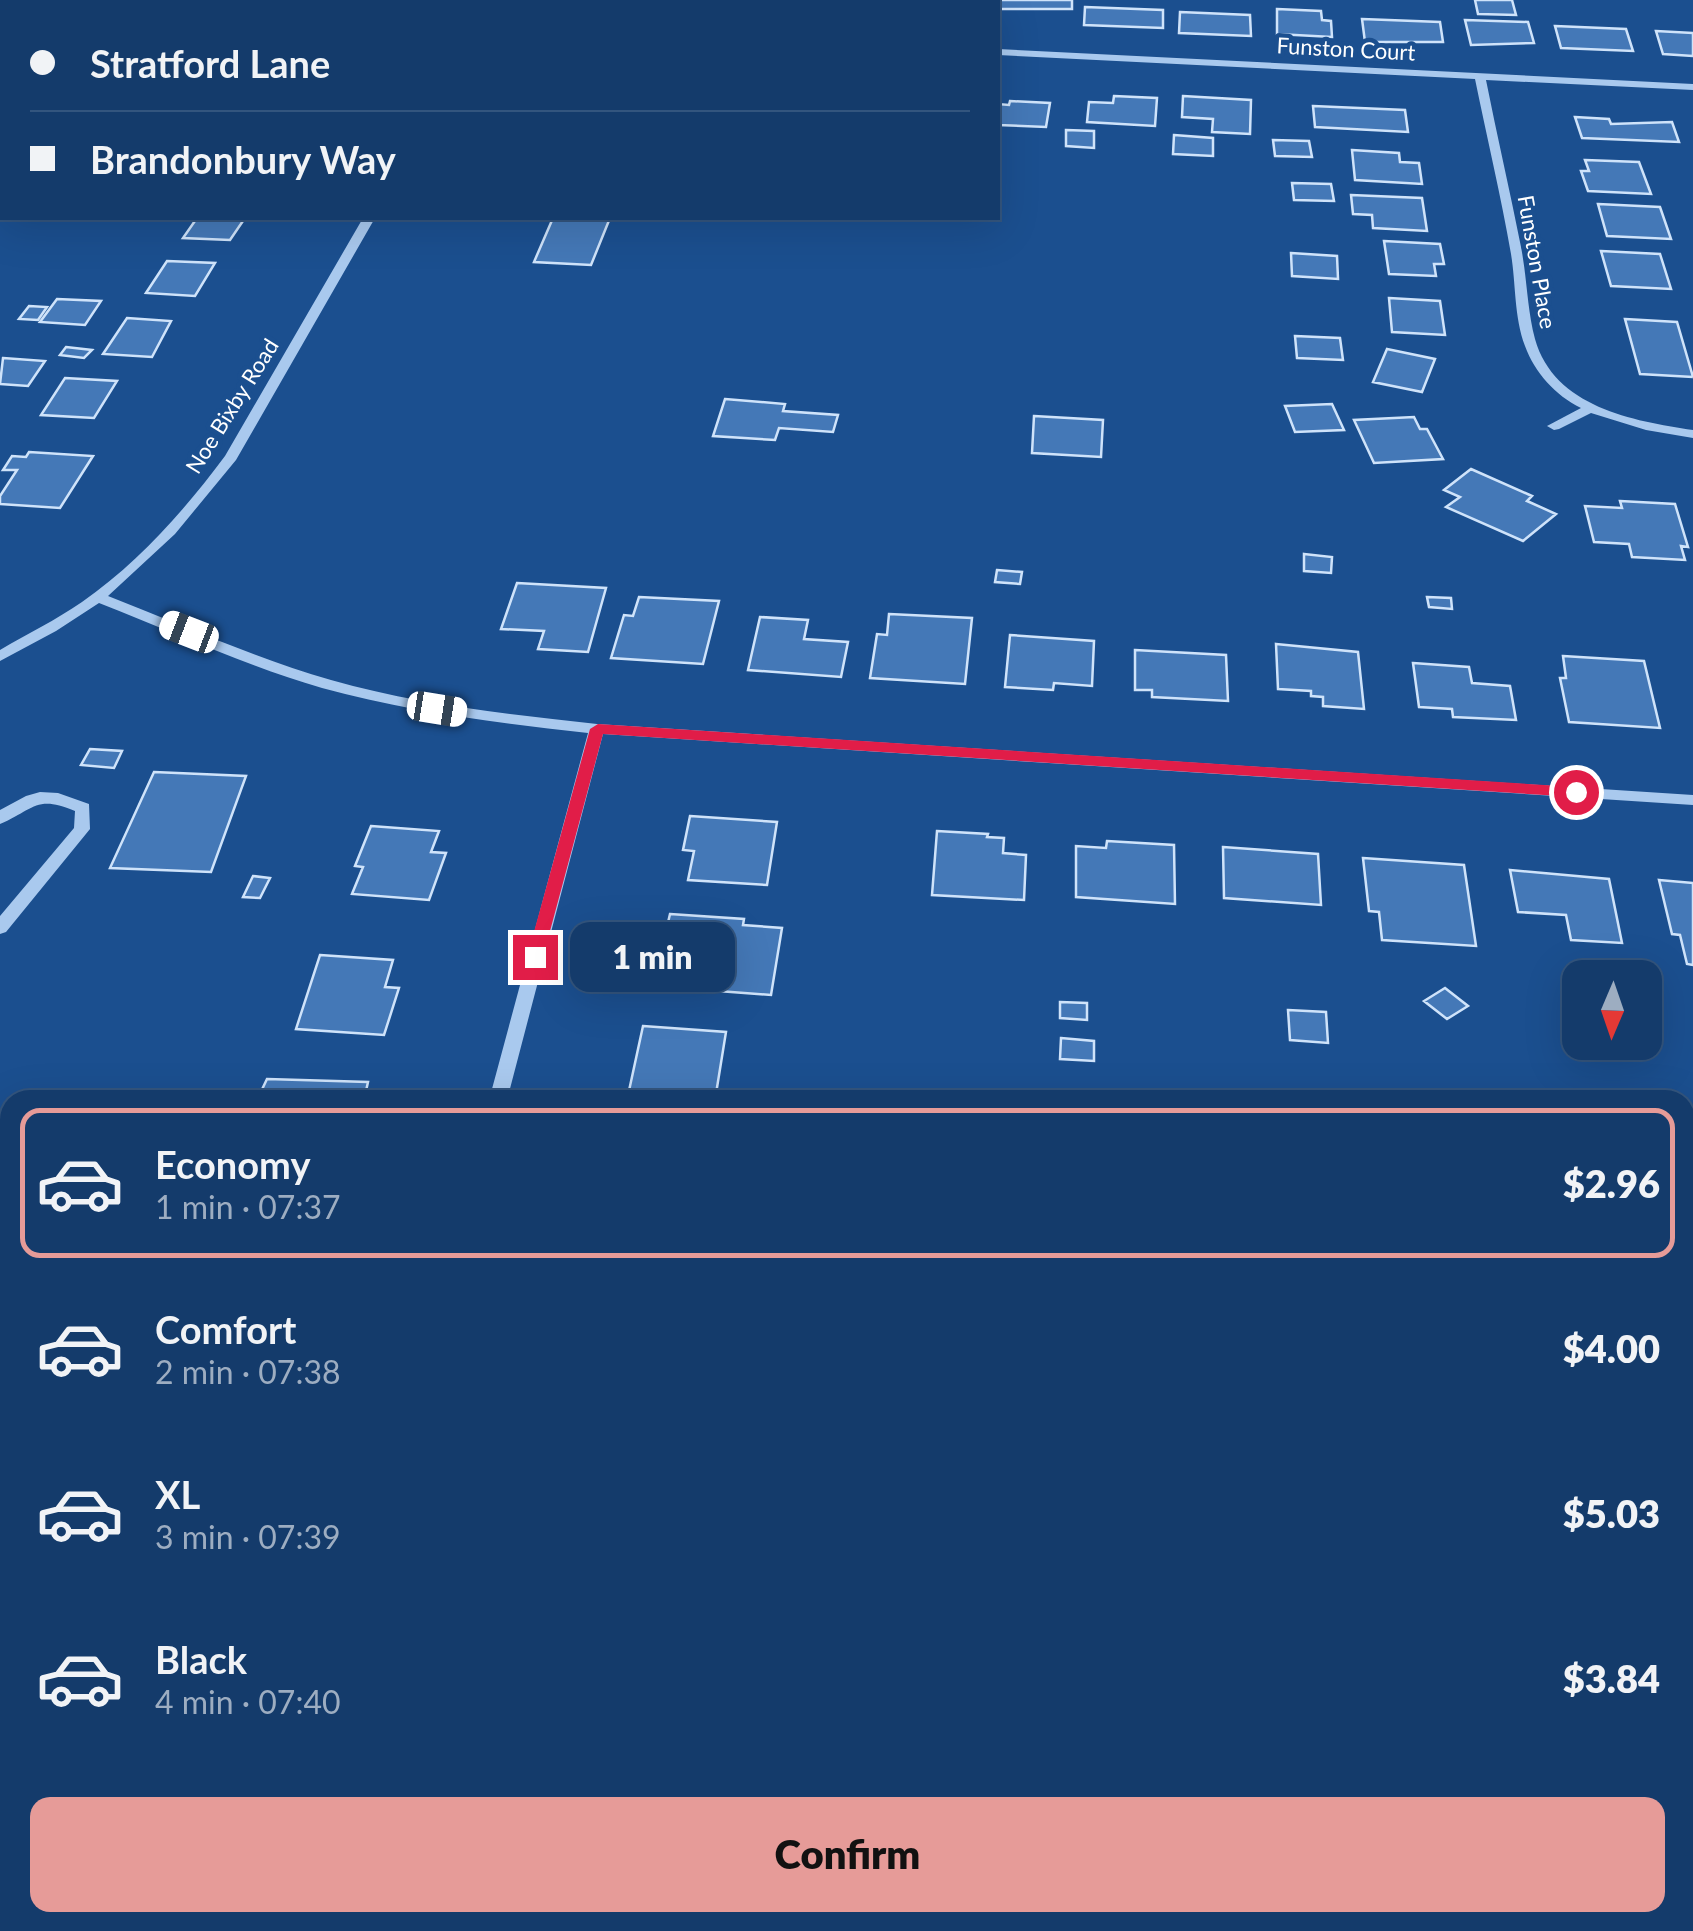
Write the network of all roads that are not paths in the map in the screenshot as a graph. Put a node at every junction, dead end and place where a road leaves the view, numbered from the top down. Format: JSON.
{"nodes":[{"id":1,"x":1000,"y":52,"type":"edge"},
{"id":2,"x":1480,"y":76,"type":"junction"},
{"id":3,"x":1693,"y":86,"type":"edge"},
{"id":4,"x":368,"y":220,"type":"edge"},
{"id":5,"x":1591,"y":408,"type":"junction"},
{"id":6,"x":1554,"y":426,"type":"dead end"},
{"id":7,"x":1693,"y":434,"type":"edge"},
{"id":8,"x":98,"y":597,"type":"junction"},
{"id":9,"x":0,"y":656,"type":"edge"},
{"id":10,"x":598,"y":729,"type":"junction"},
{"id":11,"x":1693,"y":800,"type":"edge"},
{"id":12,"x":0,"y":818,"type":"edge"},
{"id":13,"x":0,"y":928,"type":"edge"},
{"id":14,"x":501,"y":1090,"type":"edge"}],
"edges":[{"from":1,"to":2,"type":"street","name":"Funston Court"},
{"from":2,"to":3,"type":"street","name":"Funston Court"},
{"from":2,"to":5,"type":"street","name":"Funston Place"},
{"from":4,"to":8,"type":"street","name":"Noe Bixby Road"},
{"from":5,"to":6,"type":"street"},
{"from":5,"to":7,"type":"street","name":"Funston Place"},
{"from":8,"to":9,"type":"street","name":"Noe Bixby Road"},
{"from":8,"to":10,"type":"street"},
{"from":10,"to":11,"type":"street"},
{"from":10,"to":14,"type":"street"},
{"from":12,"to":13,"type":"street"}]}
